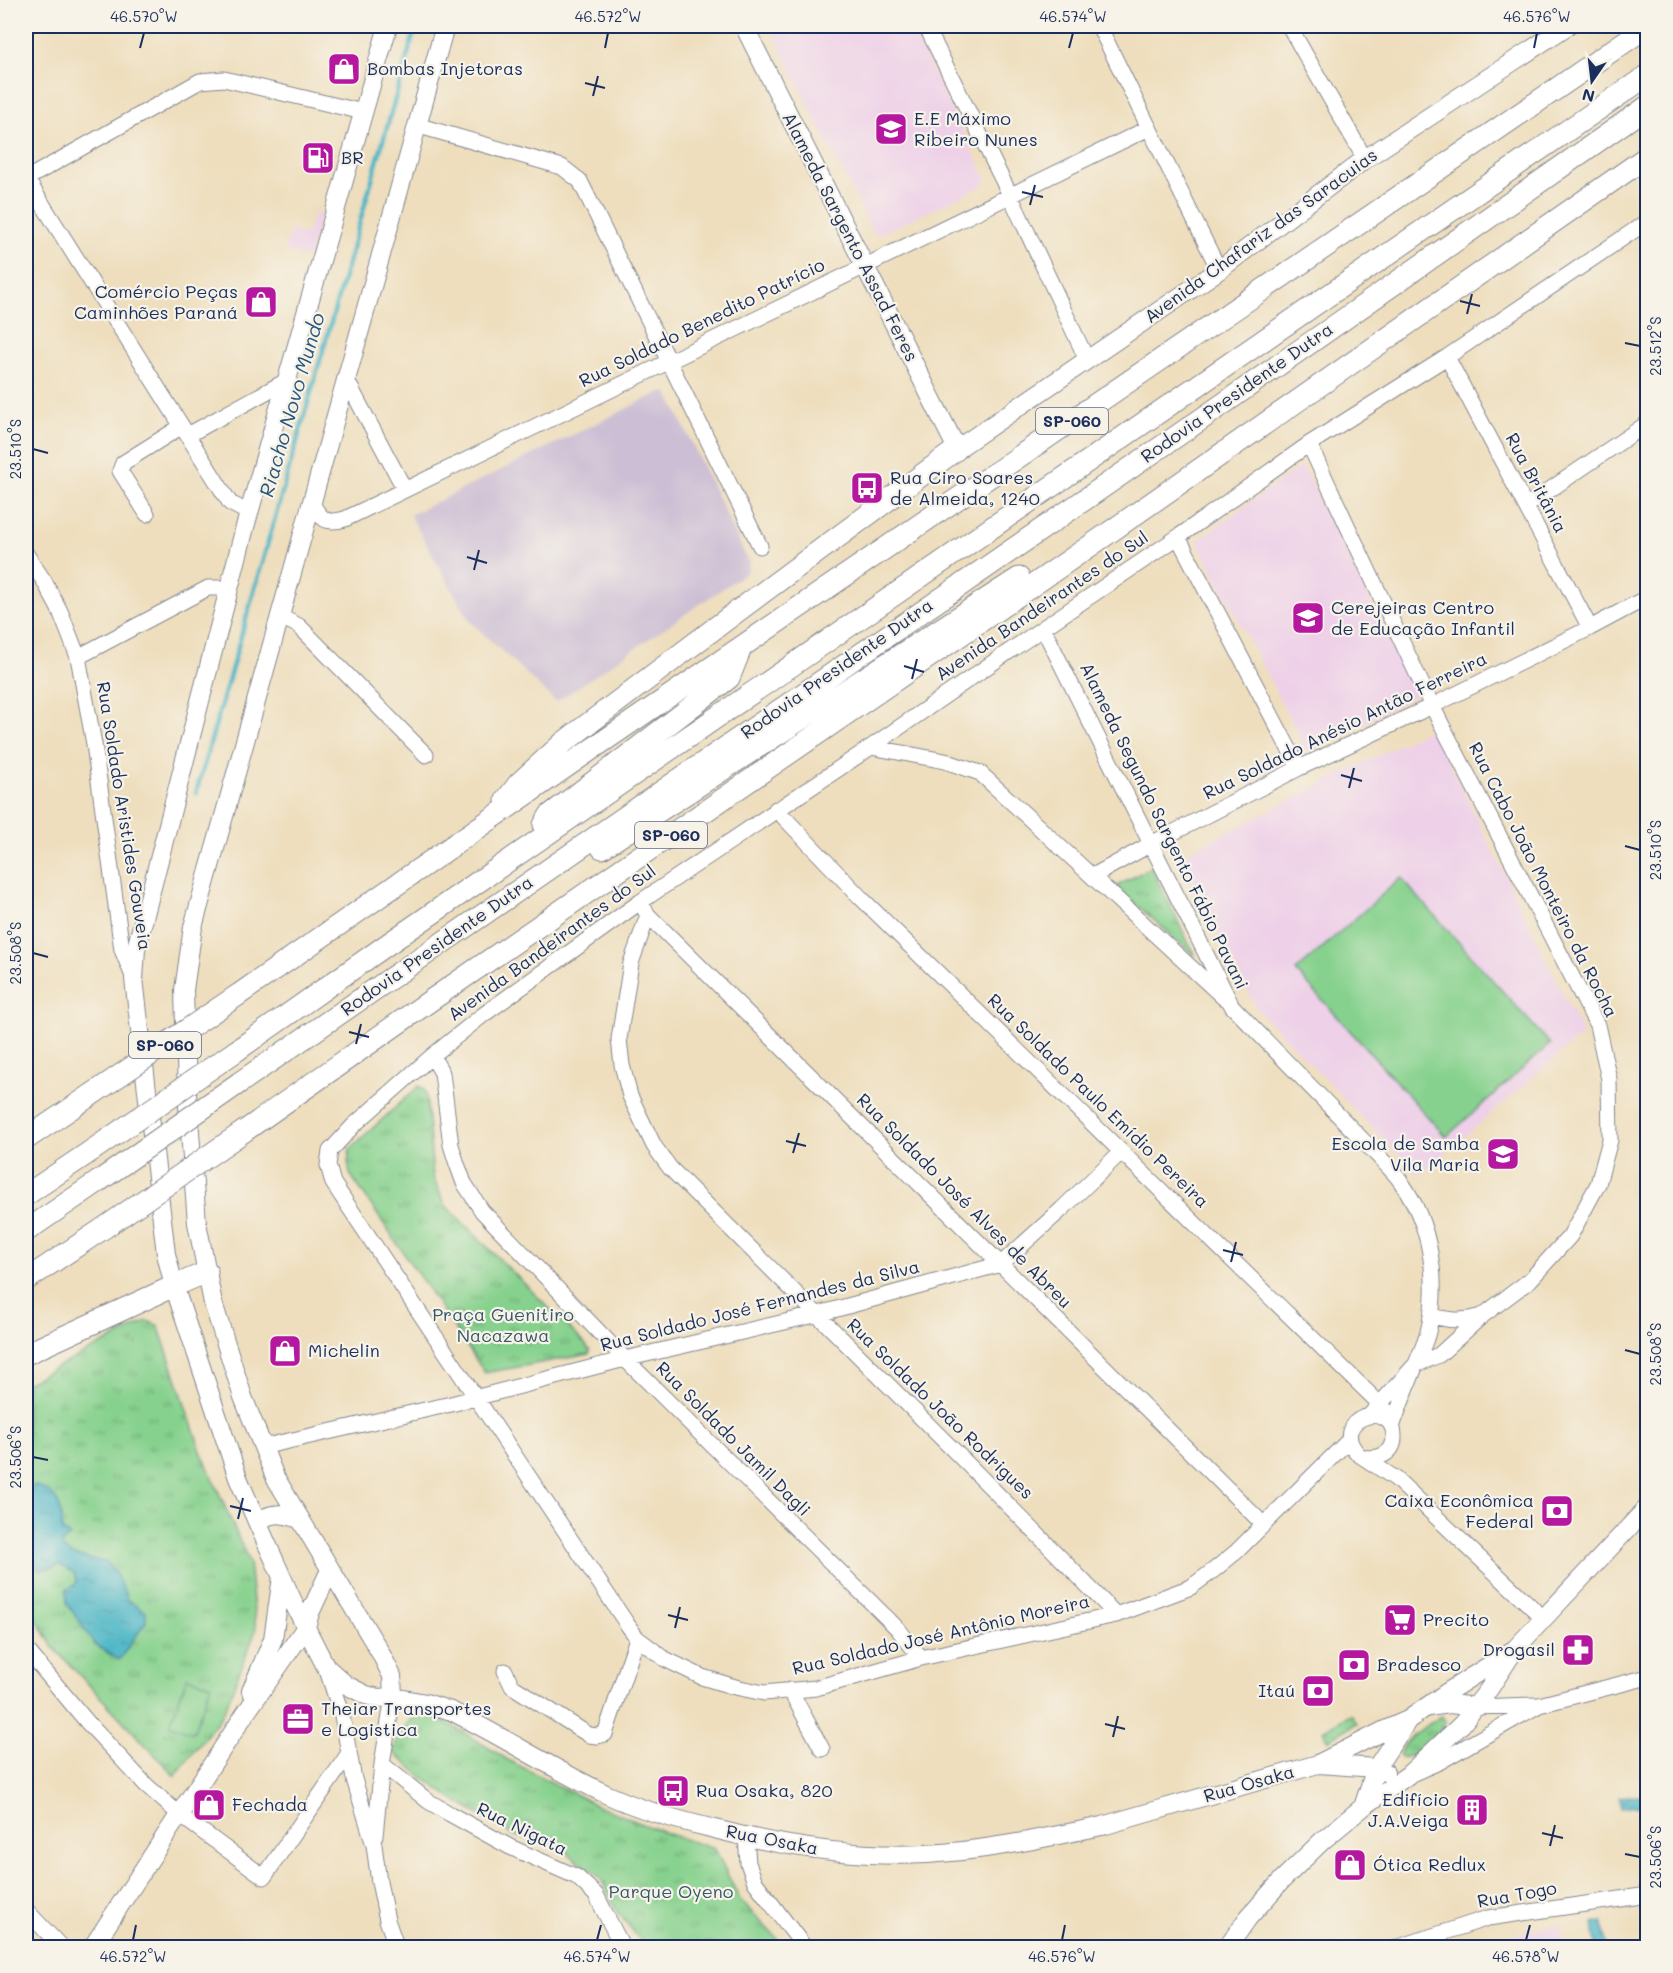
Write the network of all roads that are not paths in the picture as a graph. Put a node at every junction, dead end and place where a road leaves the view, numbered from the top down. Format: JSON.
{"nodes":[{"id":1,"x":388,"y":26,"type":"edge"},
{"id":2,"x":445,"y":26,"type":"edge"},
{"id":3,"x":744,"y":26,"type":"edge"},
{"id":4,"x":926,"y":26,"type":"edge"},
{"id":5,"x":1099,"y":26,"type":"edge"},
{"id":6,"x":1289,"y":26,"type":"edge"},
{"id":7,"x":1567,"y":26,"type":"edge"},
{"id":8,"x":1647,"y":26,"type":"edge"},
{"id":9,"x":1647,"y":75,"type":"edge"},
{"id":10,"x":1647,"y":106,"type":"edge"},
{"id":11,"x":363,"y":112,"type":"junction"},
{"id":12,"x":416,"y":125,"type":"junction"},
{"id":13,"x":1149,"y":128,"type":"junction"},
{"id":14,"x":1647,"y":156,"type":"edge"},
{"id":15,"x":1365,"y":159,"type":"junction"},
{"id":16,"x":26,"y":178,"type":"edge"},
{"id":17,"x":1010,"y":195,"type":"junction"},
{"id":18,"x":1647,"y":221,"type":"edge"},
{"id":19,"x":865,"y":266,"type":"junction"},
{"id":20,"x":1219,"y":270,"type":"junction"},
{"id":21,"x":1447,"y":357,"type":"junction"},
{"id":22,"x":1087,"y":360,"type":"junction"},
{"id":23,"x":668,"y":361,"type":"junction"},
{"id":24,"x":345,"y":377,"type":"junction"},
{"id":25,"x":286,"y":381,"type":"junction"},
{"id":26,"x":1647,"y":423,"type":"edge"},
{"id":27,"x":185,"y":431,"type":"junction"},
{"id":28,"x":1310,"y":444,"type":"junction"},
{"id":29,"x":957,"y":449,"type":"junction"},
{"id":30,"x":405,"y":490,"type":"junction"},
{"id":31,"x":311,"y":502,"type":"junction"},
{"id":32,"x":1526,"y":506,"type":"junction"},
{"id":33,"x":249,"y":513,"type":"junction"},
{"id":34,"x":147,"y":514,"type":"dead end"},
{"id":35,"x":1178,"y":537,"type":"junction"},
{"id":36,"x":1100,"y":539,"type":"junction"},
{"id":37,"x":760,"y":546,"type":"dead end"},
{"id":38,"x":26,"y":554,"type":"edge"},
{"id":39,"x":229,"y":588,"type":"junction"},
{"id":40,"x":1647,"y":597,"type":"edge"},
{"id":41,"x":279,"y":616,"type":"junction"},
{"id":42,"x":1043,"y":627,"type":"junction"},
{"id":43,"x":1590,"y":628,"type":"junction"},
{"id":44,"x":741,"y":648,"type":"junction"},
{"id":45,"x":78,"y":657,"type":"junction"},
{"id":46,"x":1432,"y":706,"type":"junction"},
{"id":47,"x":871,"y":747,"type":"junction"},
{"id":48,"x":426,"y":755,"type":"dead end"},
{"id":49,"x":1299,"y":768,"type":"junction"},
{"id":50,"x":776,"y":809,"type":"junction"},
{"id":51,"x":497,"y":816,"type":"junction"},
{"id":52,"x":533,"y":844,"type":"junction"},
{"id":53,"x":1150,"y":844,"type":"junction"},
{"id":54,"x":554,"y":864,"type":"junction"},
{"id":55,"x":1093,"y":876,"type":"junction"},
{"id":56,"x":644,"y":909,"type":"junction"},
{"id":57,"x":134,"y":979,"type":"junction"},
{"id":58,"x":1232,"y":1006,"type":"junction"},
{"id":59,"x":432,"y":1056,"type":"junction"},
{"id":60,"x":26,"y":1139,"type":"edge"},
{"id":61,"x":330,"y":1151,"type":"joint"},
{"id":62,"x":1121,"y":1152,"type":"junction"},
{"id":63,"x":26,"y":1195,"type":"edge"},
{"id":64,"x":26,"y":1231,"type":"edge"},
{"id":65,"x":1001,"y":1264,"type":"junction"},
{"id":66,"x":207,"y":1272,"type":"junction"},
{"id":67,"x":26,"y":1280,"type":"edge"},
{"id":68,"x":174,"y":1286,"type":"junction"},
{"id":69,"x":815,"y":1315,"type":"junction"},
{"id":70,"x":1431,"y":1316,"type":"junction"},
{"id":71,"x":1482,"y":1316,"type":"junction"},
{"id":72,"x":26,"y":1354,"type":"edge"},
{"id":73,"x":625,"y":1359,"type":"junction"},
{"id":74,"x":1415,"y":1365,"type":"junction"},
{"id":75,"x":209,"y":1391,"type":"junction"},
{"id":76,"x":477,"y":1398,"type":"junction"},
{"id":77,"x":1375,"y":1410,"type":"junction"},
{"id":78,"x":1393,"y":1429,"type":"junction"},
{"id":79,"x":1350,"y":1439,"type":"junction"},
{"id":80,"x":262,"y":1447,"type":"junction"},
{"id":81,"x":1364,"y":1458,"type":"junction"},
{"id":82,"x":1396,"y":1479,"type":"junction"},
{"id":83,"x":1647,"y":1507,"type":"edge"},
{"id":84,"x":299,"y":1520,"type":"junction"},
{"id":85,"x":258,"y":1524,"type":"junction"},
{"id":86,"x":1263,"y":1524,"type":"junction"},
{"id":87,"x":330,"y":1570,"type":"junction"},
{"id":88,"x":282,"y":1575,"type":"junction"},
{"id":89,"x":1116,"y":1615,"type":"junction"},
{"id":90,"x":1543,"y":1618,"type":"junction"},
{"id":91,"x":306,"y":1627,"type":"junction"},
{"id":92,"x":637,"y":1638,"type":"junction"},
{"id":93,"x":26,"y":1649,"type":"edge"},
{"id":94,"x":1515,"y":1649,"type":"junction"},
{"id":95,"x":921,"y":1658,"type":"junction"},
{"id":96,"x":326,"y":1666,"type":"junction"},
{"id":97,"x":505,"y":1671,"type":"dead end"},
{"id":98,"x":1647,"y":1677,"type":"edge"},
{"id":99,"x":790,"y":1690,"type":"junction"},
{"id":100,"x":393,"y":1697,"type":"junction"},
{"id":101,"x":1539,"y":1705,"type":"junction"},
{"id":102,"x":1427,"y":1707,"type":"junction"},
{"id":103,"x":1476,"y":1707,"type":"junction"},
{"id":104,"x":244,"y":1714,"type":"junction"},
{"id":105,"x":1408,"y":1720,"type":"junction"},
{"id":106,"x":822,"y":1749,"type":"dead end"},
{"id":107,"x":349,"y":1753,"type":"junction"},
{"id":108,"x":382,"y":1764,"type":"junction"},
{"id":109,"x":1318,"y":1764,"type":"junction"},
{"id":110,"x":1376,"y":1768,"type":"junction"},
{"id":111,"x":1408,"y":1775,"type":"junction"},
{"id":112,"x":1363,"y":1807,"type":"junction"},
{"id":113,"x":180,"y":1815,"type":"junction"},
{"id":114,"x":746,"y":1837,"type":"junction"},
{"id":115,"x":374,"y":1845,"type":"junction"},
{"id":116,"x":1647,"y":1895,"type":"edge"},
{"id":117,"x":26,"y":1910,"type":"edge"},
{"id":118,"x":62,"y":1947,"type":"edge"},
{"id":119,"x":92,"y":1947,"type":"edge"},
{"id":120,"x":397,"y":1947,"type":"edge"},
{"id":121,"x":623,"y":1947,"type":"edge"},
{"id":122,"x":805,"y":1947,"type":"edge"},
{"id":123,"x":1227,"y":1947,"type":"edge"},
{"id":124,"x":1396,"y":1947,"type":"edge"}],
"edges":[{"from":1,"to":11,"type":"main road"},
{"from":2,"to":12,"type":"main road"},
{"from":3,"to":19,"type":"main road","name":"Alameda Sargento Assad Feres"},
{"from":4,"to":17,"type":"street"},
{"from":5,"to":13,"type":"street"},
{"from":6,"to":15,"type":"street"},
{"from":7,"to":15,"type":"main road","name":"Avenida Chafariz das Saracuias"},
{"from":8,"to":44,"type":"highway","number":"SP-060"},
{"from":9,"to":52,"type":"highway","name":"Rodovia Presidente Dutra","number":"SP-060"},
{"from":10,"to":54,"type":"highway","name":"Rodovia Presidente Dutra","number":"SP-060"},
{"from":11,"to":16,"type":"street"},
{"from":11,"to":25,"type":"main road"},
{"from":12,"to":23,"type":"street"},
{"from":12,"to":24,"type":"main road"},
{"from":13,"to":17,"type":"street","name":"Rua Soldado Benedito Patrício"},
{"from":13,"to":20,"type":"street"},
{"from":14,"to":36,"type":"highway","number":"SP-060"},
{"from":15,"to":20,"type":"main road","name":"Avenida Chafariz das Saracuias"},
{"from":16,"to":27,"type":"street"},
{"from":17,"to":19,"type":"street","name":"Rua Soldado Benedito Patrício"},
{"from":17,"to":22,"type":"street"},
{"from":18,"to":21,"type":"street","name":"Avenida Bandeirantes do Sul"},
{"from":19,"to":23,"type":"street","name":"Rua Soldado Benedito Patrício"},
{"from":19,"to":29,"type":"main road","name":"Alameda Sargento Assad Feres"},
{"from":20,"to":22,"type":"main road","name":"Avenida Chafariz das Saracuias"},
{"from":21,"to":28,"type":"street","name":"Avenida Bandeirantes do Sul"},
{"from":21,"to":32,"type":"street","name":"Rua Britânia"},
{"from":22,"to":29,"type":"main road","name":"Avenida Chafariz das Saracuias"},
{"from":23,"to":30,"type":"street","name":"Rua Soldado Benedito Patrício"},
{"from":23,"to":37,"type":"street"},
{"from":24,"to":30,"type":"street"},
{"from":24,"to":31,"type":"main road"},
{"from":25,"to":27,"type":"street"},
{"from":25,"to":33,"type":"main road"},
{"from":26,"to":32,"type":"street"},
{"from":27,"to":33,"type":"street"},
{"from":27,"to":34,"type":"street"},
{"from":28,"to":35,"type":"street","name":"Avenida Bandeirantes do Sul"},
{"from":28,"to":46,"type":"street","name":"Rua Cabo João Monteiro da Rocha"},
{"from":29,"to":51,"type":"highway"},
{"from":30,"to":31,"type":"street","name":"Rua Soldado Benedito Patrício"},
{"from":31,"to":41,"type":"main road"},
{"from":32,"to":43,"type":"street","name":"Rua Britânia"},
{"from":33,"to":39,"type":"main road"},
{"from":35,"to":42,"type":"street","name":"Avenida Bandeirantes do Sul"},
{"from":35,"to":49,"type":"street"},
{"from":36,"to":54,"type":"highway"},
{"from":36,"to":67,"type":"highway","number":"SP-060","bridge":true},
{"from":38,"to":45,"type":"street","name":"Rua Soldado Aristides Gouveia"},
{"from":39,"to":45,"type":"street"},
{"from":39,"to":57,"type":"main road"},
{"from":40,"to":43,"type":"street","name":"Rua Soldado Anésio Antão Ferreira"},
{"from":41,"to":48,"type":"street"},
{"from":41,"to":66,"type":"main road"},
{"from":42,"to":47,"type":"street","name":"Avenida Bandeirantes do Sul"},
{"from":42,"to":53,"type":"street","name":"Alameda Segundo Sargento Fábio Pavani"},
{"from":43,"to":46,"type":"street","name":"Rua Soldado Anésio Antão Ferreira"},
{"from":44,"to":51,"type":"highway","number":"SP-060"},
{"from":44,"to":52,"type":"highway"},
{"from":45,"to":57,"type":"street","name":"Rua Soldado Aristides Gouveia"},
{"from":46,"to":49,"type":"street","name":"Rua Soldado Anésio Antão Ferreira"},
{"from":46,"to":71,"type":"street","name":"Rua Cabo João Monteiro da Rocha"},
{"from":47,"to":50,"type":"street","name":"Avenida Bandeirantes do Sul"},
{"from":47,"to":55,"type":"street"},
{"from":49,"to":53,"type":"street","name":"Rua Soldado Anésio Antão Ferreira"},
{"from":50,"to":56,"type":"street","name":"Avenida Bandeirantes do Sul"},
{"from":50,"to":62,"type":"street","name":"Rua Soldado Paulo Emídio Pereira"},
{"from":51,"to":60,"type":"highway","number":"SP-060","bridge":true},
{"from":52,"to":63,"type":"highway","name":"Rodovia Presidente Dutra","number":"SP-060","bridge":true},
{"from":53,"to":55,"type":"street","name":"Rua Soldado Anésio Antão Ferreira"},
{"from":53,"to":58,"type":"street","name":"Alameda Segundo Sargento Fábio Pavani"},
{"from":54,"to":64,"type":"highway","name":"Rodovia Presidente Dutra","number":"SP-060","bridge":true},
{"from":55,"to":58,"type":"street"},
{"from":56,"to":59,"type":"street","name":"Avenida Bandeirantes do Sul"},
{"from":56,"to":65,"type":"street","name":"Rua Soldado José Alves de Abreu"},
{"from":56,"to":69,"type":"street","name":"Rua Soldado João Rodrigues"},
{"from":57,"to":68,"type":"main road"},
{"from":58,"to":70,"type":"street","name":"Alameda Segundo Sargento Fábio Pavani"},
{"from":59,"to":61,"type":"street","name":"Avenida Bandeirantes do Sul"},
{"from":59,"to":73,"type":"street","name":"Rua Soldado Jamil Dagli"},
{"from":61,"to":76,"type":"street","name":"Rua Soldado José Antônio Moreira"},
{"from":62,"to":65,"type":"street","name":"Rua Soldado José Fernandes da Silva"},
{"from":62,"to":77,"type":"street","name":"Rua Soldado Paulo Emídio Pereira"},
{"from":65,"to":69,"type":"street","name":"Rua Soldado José Fernandes da Silva"},
{"from":65,"to":86,"type":"street","name":"Rua Soldado José Alves de Abreu"},
{"from":66,"to":68,"type":"highway"},
{"from":66,"to":80,"type":"main road"},
{"from":68,"to":72,"type":"highway"},
{"from":68,"to":75,"type":"main road"},
{"from":69,"to":73,"type":"street","name":"Rua Soldado José Fernandes da Silva"},
{"from":69,"to":89,"type":"street","name":"Rua Soldado João Rodrigues"},
{"from":70,"to":71,"type":"street","name":"Rua Cabo João Monteiro da Rocha"},
{"from":70,"to":74,"type":"street","name":"Alameda Segundo Sargento Fábio Pavani"},
{"from":71,"to":74,"type":"street","name":"Rua Cabo João Monteiro da Rocha"},
{"from":73,"to":76,"type":"street","name":"Rua Soldado José Fernandes da Silva"},
{"from":73,"to":95,"type":"street","name":"Rua Soldado Jamil Dagli"},
{"from":74,"to":77,"type":"street","name":"Alameda Segundo Sargento Fábio Pavani"},
{"from":74,"to":78,"type":"street","name":"Alameda Segundo Sargento Fábio Pavani"},
{"from":75,"to":80,"type":"main road"},
{"from":75,"to":85,"type":"main road"},
{"from":76,"to":80,"type":"street","name":"Rua Soldado José Fernandes da Silva"},
{"from":76,"to":92,"type":"street","name":"Rua Soldado José Antônio Moreira"},
{"from":77,"to":78,"type":"street","name":"Rua Soldado Paulo Emídio Pereira"},
{"from":77,"to":79,"type":"street"},
{"from":78,"to":81,"type":"street"},
{"from":78,"to":82,"type":"street"},
{"from":79,"to":81,"type":"street"},
{"from":79,"to":86,"type":"street","name":"Rua Soldado José Antônio Moreira"},
{"from":80,"to":84,"type":"main road"},
{"from":81,"to":82,"type":"street"},
{"from":82,"to":90,"type":"street"},
{"from":83,"to":90,"type":"main road"},
{"from":84,"to":85,"type":"main road"},
{"from":84,"to":87,"type":"main road"},
{"from":85,"to":88,"type":"main road"},
{"from":86,"to":89,"type":"street","name":"Rua Soldado José Antônio Moreira"},
{"from":87,"to":91,"type":"main road"},
{"from":87,"to":100,"type":"main road"},
{"from":88,"to":91,"type":"main road"},
{"from":88,"to":104,"type":"main road"},
{"from":89,"to":95,"type":"street","name":"Rua Soldado José Antônio Moreira"},
{"from":90,"to":94,"type":"main road"},
{"from":91,"to":96,"type":"main road"},
{"from":91,"to":104,"type":"main road"},
{"from":92,"to":97,"type":"street"},
{"from":92,"to":99,"type":"street","name":"Rua Soldado José Antônio Moreira"},
{"from":93,"to":113,"type":"street"},
{"from":94,"to":102,"type":"main road"},
{"from":94,"to":103,"type":"main road"},
{"from":95,"to":99,"type":"street","name":"Rua Soldado José Antônio Moreira"},
{"from":96,"to":100,"type":"main road","name":"Rua Osaka"},
{"from":96,"to":107,"type":"street"},
{"from":98,"to":101,"type":"street"},
{"from":99,"to":106,"type":"street"},
{"from":100,"to":108,"type":"street"},
{"from":100,"to":114,"type":"main road","name":"Rua Osaka"},
{"from":101,"to":103,"type":"street"},
{"from":101,"to":111,"type":"street"},
{"from":102,"to":103,"type":"main road"},
{"from":102,"to":105,"type":"main road"},
{"from":103,"to":111,"type":"main road"},
{"from":104,"to":113,"type":"main road"},
{"from":105,"to":109,"type":"main road"},
{"from":105,"to":110,"type":"main road"},
{"from":107,"to":113,"type":"street"},
{"from":107,"to":115,"type":"street"},
{"from":108,"to":115,"type":"street"},
{"from":108,"to":121,"type":"street","name":"Rua Nigata"},
{"from":109,"to":110,"type":"main road"},
{"from":109,"to":114,"type":"main road","name":"Rua Osaka"},
{"from":110,"to":111,"type":"main road"},
{"from":110,"to":112,"type":"main road"},
{"from":111,"to":112,"type":"main road"},
{"from":112,"to":123,"type":"main road"},
{"from":113,"to":119,"type":"main road"},
{"from":114,"to":122,"type":"street"},
{"from":115,"to":120,"type":"street"},
{"from":116,"to":124,"type":"street","name":"Rua Togo"},
{"from":117,"to":118,"type":"street"}]}
